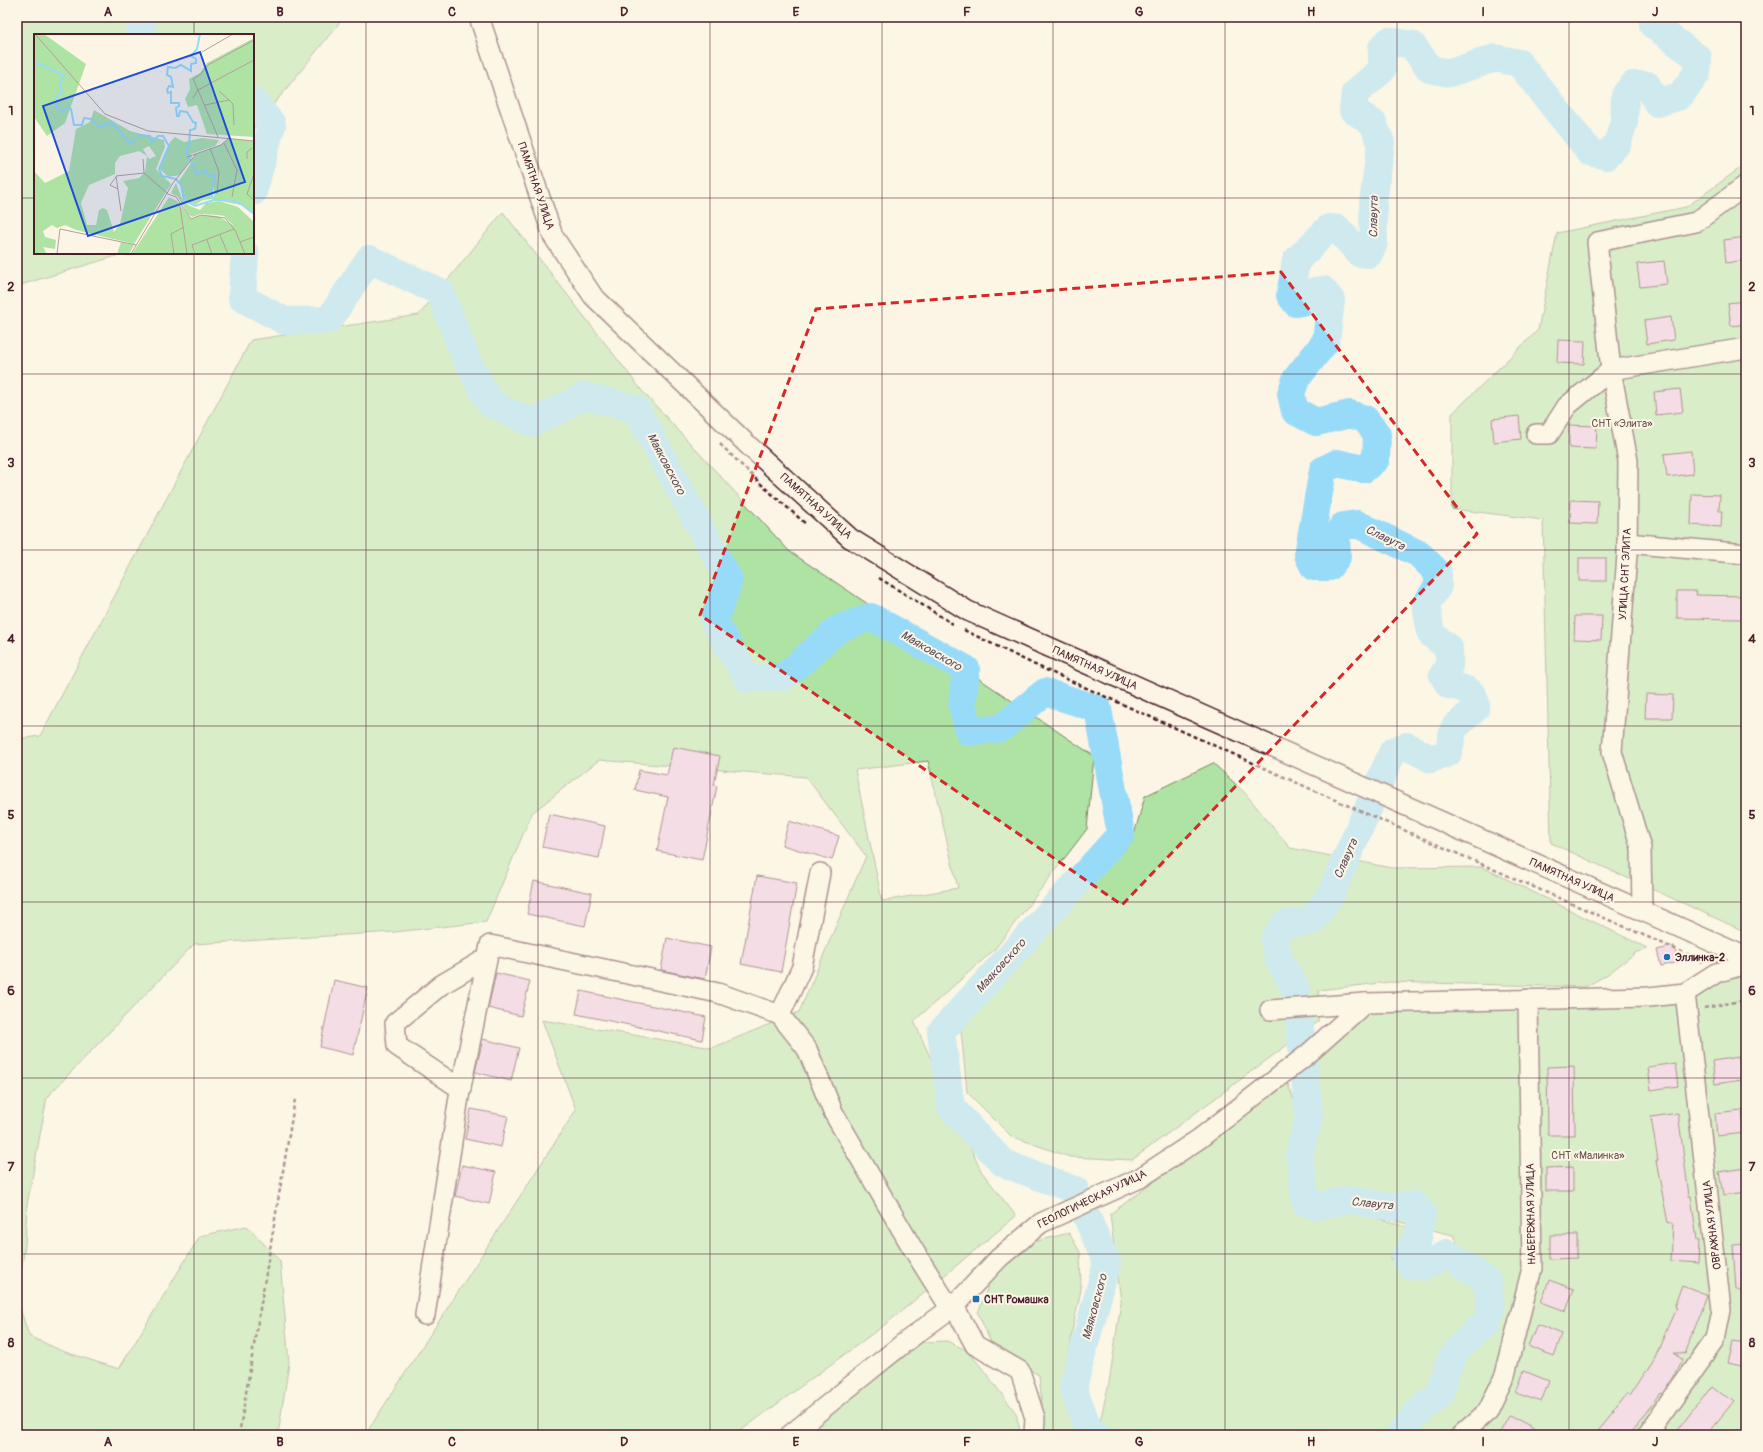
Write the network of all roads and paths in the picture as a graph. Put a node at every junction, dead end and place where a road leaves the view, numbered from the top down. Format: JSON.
{"nodes":[{"id":1,"x":479,"y":17,"type":"edge"},
{"id":2,"x":1746,"y":185,"type":"edge"},
{"id":3,"x":1746,"y":348,"type":"edge"},
{"id":4,"x":1611,"y":370,"type":"junction"},
{"id":5,"x":1536,"y":434,"type":"dead end"},
{"id":6,"x":1627,"y":543,"type":"junction"},
{"id":7,"x":1746,"y":554,"type":"edge"},
{"id":8,"x":820,"y":874,"type":"dead end"},
{"id":9,"x":1642,"y":912,"type":"junction"},
{"id":10,"x":489,"y":951,"type":"junction"},
{"id":11,"x":1746,"y":957,"type":"edge"},
{"id":12,"x":1746,"y":964,"type":"edge"},
{"id":13,"x":1685,"y":993,"type":"junction"},
{"id":14,"x":1528,"y":999,"type":"junction"},
{"id":15,"x":1746,"y":1000,"type":"edge"},
{"id":16,"x":1365,"y":1003,"type":"junction"},
{"id":17,"x":1697,"y":1009,"type":"dead end"},
{"id":18,"x":1270,"y":1010,"type":"dead end"},
{"id":19,"x":780,"y":1015,"type":"junction"},
{"id":20,"x":461,"y":1089,"type":"junction"},
{"id":21,"x":296,"y":1099,"type":"dead end"},
{"id":22,"x":952,"y":1307,"type":"junction"},
{"id":23,"x":425,"y":1315,"type":"dead end"},
{"id":24,"x":239,"y":1435,"type":"edge"},
{"id":25,"x":790,"y":1435,"type":"edge"},
{"id":26,"x":1034,"y":1435,"type":"edge"},
{"id":27,"x":1461,"y":1435,"type":"edge"},
{"id":28,"x":1647,"y":1435,"type":"edge"}],
"edges":[{"from":1,"to":9,"type":"street","name":"ПАМЯТНАЯ УЛИЦА"},
{"from":2,"to":4,"type":"street","name":"УЛИЦА СНТ ЭЛИТА"},
{"from":3,"to":4,"type":"street"},
{"from":4,"to":5,"type":"street"},
{"from":4,"to":6,"type":"street","name":"УЛИЦА СНТ ЭЛИТА"},
{"from":6,"to":7,"type":"street"},
{"from":6,"to":9,"type":"street","name":"УЛИЦА СНТ ЭЛИТА"},
{"from":8,"to":19,"type":"street"},
{"from":9,"to":11,"type":"street","name":"ПАМЯТНАЯ УЛИЦА"},
{"from":10,"to":19,"type":"street"},
{"from":10,"to":20,"type":"street"},
{"from":10,"to":20,"type":"street"},
{"from":12,"to":13,"type":"street"},
{"from":13,"to":14,"type":"street"},
{"from":13,"to":28,"type":"street","name":"ОВРАЖНАЯ УЛИЦА"},
{"from":14,"to":16,"type":"street"},
{"from":14,"to":27,"type":"street","name":"НАБЕРЕЖНАЯ УЛИЦА"},
{"from":15,"to":17,"type":"path"},
{"from":16,"to":18,"type":"street"},
{"from":16,"to":22,"type":"street","name":"ГЕОЛОГИЧЕСКАЯ УЛИЦА"},
{"from":19,"to":22,"type":"street"},
{"from":20,"to":23,"type":"street"},
{"from":21,"to":24,"type":"path"},
{"from":22,"to":25,"type":"street","name":"ГЕОЛОГИЧЕСКАЯ УЛИЦА"},
{"from":22,"to":26,"type":"street"}]}
